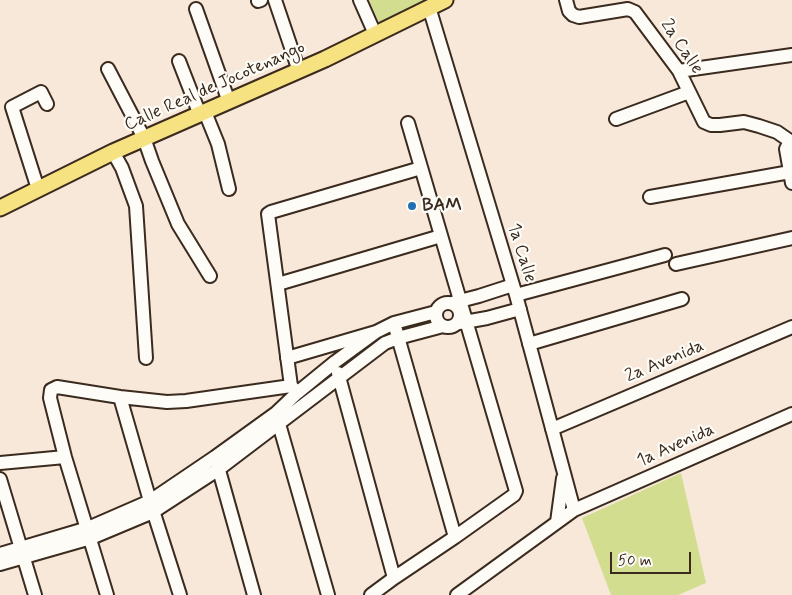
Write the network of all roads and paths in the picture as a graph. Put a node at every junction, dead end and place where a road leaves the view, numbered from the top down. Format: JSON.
{"nodes":[{"id":1,"x":275,"y":0,"type":"edge"},
{"id":2,"x":360,"y":0,"type":"edge"},
{"id":3,"x":445,"y":0,"type":"edge"},
{"id":4,"x":566,"y":0,"type":"edge"},
{"id":5,"x":429,"y":7,"type":"junction"},
{"id":6,"x":196,"y":9,"type":"dead end"},
{"id":7,"x":375,"y":34,"type":"junction"},
{"id":8,"x":792,"y":55,"type":"edge"},
{"id":9,"x":179,"y":61,"type":"dead end"},
{"id":10,"x":108,"y":69,"type":"dead end"},
{"id":11,"x":299,"y":71,"type":"junction"},
{"id":12,"x":679,"y":71,"type":"junction"},
{"id":13,"x":689,"y":92,"type":"junction"},
{"id":14,"x":229,"y":102,"type":"junction"},
{"id":15,"x":47,"y":104,"type":"dead end"},
{"id":16,"x":202,"y":113,"type":"junction"},
{"id":17,"x":616,"y":119,"type":"dead end"},
{"id":18,"x":408,"y":122,"type":"dead end"},
{"id":19,"x":144,"y":138,"type":"junction"},
{"id":20,"x":791,"y":141,"type":"edge"},
{"id":21,"x":113,"y":152,"type":"junction"},
{"id":22,"x":421,"y":168,"type":"junction"},
{"id":23,"x":791,"y":178,"type":"edge"},
{"id":24,"x":229,"y":189,"type":"dead end"},
{"id":25,"x":38,"y":190,"type":"junction"},
{"id":26,"x":650,"y":197,"type":"dead end"},
{"id":27,"x":0,"y":208,"type":"edge"},
{"id":28,"x":441,"y":236,"type":"junction"},
{"id":29,"x":792,"y":238,"type":"edge"},
{"id":30,"x":665,"y":255,"type":"dead end"},
{"id":31,"x":676,"y":264,"type":"dead end"},
{"id":32,"x":210,"y":276,"type":"dead end"},
{"id":33,"x":278,"y":284,"type":"junction"},
{"id":34,"x":514,"y":290,"type":"junction"},
{"id":35,"x":682,"y":299,"type":"dead end"},
{"id":36,"x":455,"y":302,"type":"junction"},
{"id":37,"x":520,"y":309,"type":"junction"},
{"id":38,"x":436,"y":312,"type":"junction"},
{"id":39,"x":394,"y":323,"type":"junction"},
{"id":40,"x":455,"y":324,"type":"junction"},
{"id":41,"x":792,"y":327,"type":"edge"},
{"id":42,"x":376,"y":332,"type":"junction"},
{"id":43,"x":398,"y":338,"type":"junction"},
{"id":44,"x":529,"y":344,"type":"junction"},
{"id":45,"x":146,"y":358,"type":"dead end"},
{"id":46,"x":288,"y":358,"type":"junction"},
{"id":47,"x":335,"y":362,"type":"junction"},
{"id":48,"x":339,"y":378,"type":"junction"},
{"id":49,"x":294,"y":390,"type":"junction"},
{"id":50,"x":120,"y":397,"type":"junction"},
{"id":51,"x":792,"y":414,"type":"edge"},
{"id":52,"x":278,"y":418,"type":"junction"},
{"id":53,"x":552,"y":429,"type":"junction"},
{"id":54,"x":65,"y":457,"type":"junction"},
{"id":55,"x":0,"y":463,"type":"edge"},
{"id":56,"x":217,"y":463,"type":"junction"},
{"id":57,"x":564,"y":473,"type":"junction"},
{"id":58,"x":0,"y":479,"type":"edge"},
{"id":59,"x":151,"y":507,"type":"junction"},
{"id":60,"x":574,"y":510,"type":"junction"},
{"id":61,"x":557,"y":522,"type":"junction"},
{"id":62,"x":89,"y":533,"type":"junction"},
{"id":63,"x":455,"y":537,"type":"junction"},
{"id":64,"x":22,"y":552,"type":"junction"},
{"id":65,"x":0,"y":554,"type":"edge"},
{"id":66,"x":0,"y":564,"type":"edge"},
{"id":67,"x":394,"y":578,"type":"junction"},
{"id":68,"x":35,"y":595,"type":"edge"},
{"id":69,"x":107,"y":595,"type":"edge"},
{"id":70,"x":180,"y":595,"type":"edge"},
{"id":71,"x":254,"y":595,"type":"edge"},
{"id":72,"x":328,"y":595,"type":"edge"},
{"id":73,"x":371,"y":595,"type":"edge"},
{"id":74,"x":457,"y":595,"type":"edge"}],
"edges":[{"from":1,"to":11,"type":"street"},
{"from":2,"to":7,"type":"street"},
{"from":3,"to":5,"type":"main road","name":"Calle Real de Jocotenango"},
{"from":4,"to":12,"type":"street","name":"2a Calle"},
{"from":5,"to":7,"type":"main road","name":"Calle Real de Jocotenango"},
{"from":5,"to":34,"type":"street","name":"1a Calle"},
{"from":6,"to":14,"type":"street"},
{"from":7,"to":11,"type":"main road","name":"Calle Real de Jocotenango"},
{"from":8,"to":12,"type":"street"},
{"from":9,"to":16,"type":"street"},
{"from":10,"to":19,"type":"street"},
{"from":11,"to":14,"type":"main road","name":"Calle Real de Jocotenango"},
{"from":12,"to":13,"type":"street","name":"2a Calle"},
{"from":13,"to":17,"type":"street"},
{"from":13,"to":20,"type":"street","name":"2a Calle"},
{"from":14,"to":16,"type":"main road","name":"Calle Real de Jocotenango"},
{"from":15,"to":25,"type":"street"},
{"from":16,"to":19,"type":"main road","name":"Calle Real de Jocotenango"},
{"from":16,"to":24,"type":"street"},
{"from":18,"to":22,"type":"street"},
{"from":19,"to":21,"type":"main road","name":"Calle Real de Jocotenango"},
{"from":19,"to":32,"type":"street"},
{"from":20,"to":23,"type":"street"},
{"from":21,"to":25,"type":"main road","name":"Calle Real de Jocotenango"},
{"from":21,"to":45,"type":"street"},
{"from":22,"to":28,"type":"street"},
{"from":22,"to":33,"type":"street"},
{"from":23,"to":26,"type":"street"},
{"from":25,"to":27,"type":"main road","name":"Calle Real de Jocotenango"},
{"from":28,"to":33,"type":"street"},
{"from":28,"to":36,"type":"street"},
{"from":29,"to":31,"type":"street"},
{"from":30,"to":34,"type":"street"},
{"from":33,"to":46,"type":"street"},
{"from":34,"to":36,"type":"street"},
{"from":34,"to":37,"type":"street","name":"1a Calle"},
{"from":35,"to":44,"type":"street"},
{"from":36,"to":38,"type":"street"},
{"from":36,"to":40,"type":"street"},
{"from":37,"to":40,"type":"street"},
{"from":37,"to":44,"type":"street","name":"1a Calle"},
{"from":38,"to":39,"type":"street"},
{"from":38,"to":40,"type":"street"},
{"from":39,"to":42,"type":"street"},
{"from":39,"to":43,"type":"street"},
{"from":40,"to":43,"type":"street"},
{"from":40,"to":63,"type":"street"},
{"from":41,"to":53,"type":"street","name":"2a Avenida"},
{"from":42,"to":46,"type":"street"},
{"from":42,"to":47,"type":"street"},
{"from":43,"to":48,"type":"street"},
{"from":43,"to":63,"type":"street"},
{"from":44,"to":53,"type":"street","name":"1a Calle"},
{"from":46,"to":49,"type":"street"},
{"from":47,"to":48,"type":"street"},
{"from":47,"to":49,"type":"street"},
{"from":48,"to":52,"type":"street"},
{"from":48,"to":67,"type":"street"},
{"from":49,"to":50,"type":"street"},
{"from":49,"to":52,"type":"street"},
{"from":50,"to":54,"type":"street"},
{"from":50,"to":59,"type":"street"},
{"from":51,"to":60,"type":"street","name":"1a Avenida"},
{"from":52,"to":56,"type":"street"},
{"from":52,"to":72,"type":"street"},
{"from":53,"to":57,"type":"street","name":"1a Calle"},
{"from":54,"to":55,"type":"street"},
{"from":54,"to":62,"type":"street"},
{"from":56,"to":59,"type":"street"},
{"from":56,"to":71,"type":"street"},
{"from":57,"to":60,"type":"street","name":"1a Calle"},
{"from":57,"to":61,"type":"street"},
{"from":58,"to":64,"type":"street"},
{"from":59,"to":62,"type":"street"},
{"from":59,"to":70,"type":"street"},
{"from":60,"to":61,"type":"street","name":"1a Avenida"},
{"from":61,"to":74,"type":"street","name":"1a Avenida"},
{"from":62,"to":64,"type":"street"},
{"from":62,"to":69,"type":"street"},
{"from":63,"to":67,"type":"street"},
{"from":64,"to":65,"type":"street"},
{"from":64,"to":66,"type":"street"},
{"from":64,"to":68,"type":"street"},
{"from":67,"to":73,"type":"street"}]}
